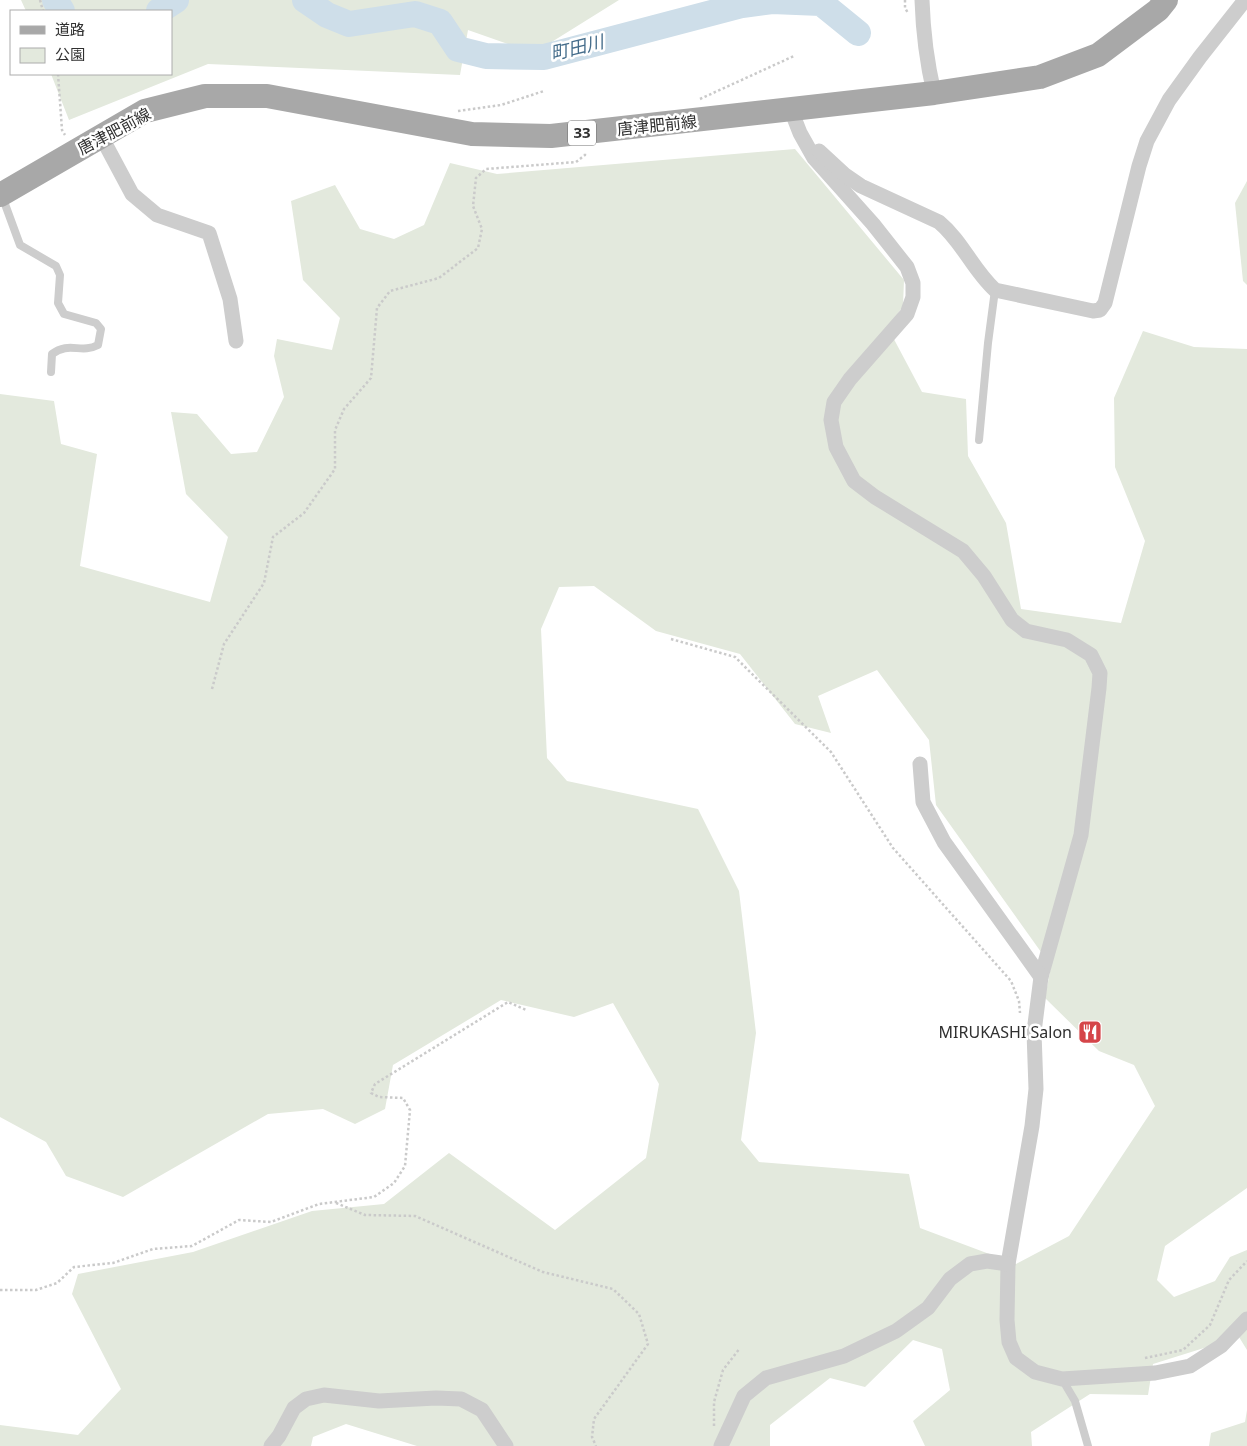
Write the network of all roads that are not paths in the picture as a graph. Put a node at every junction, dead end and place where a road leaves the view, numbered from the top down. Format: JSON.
{"nodes":[{"id":1,"x":922,"y":0,"type":"edge"},
{"id":2,"x":1166,"y":0,"type":"edge"},
{"id":3,"x":1245,"y":0,"type":"edge"},
{"id":4,"x":934,"y":93,"type":"junction"},
{"id":5,"x":791,"y":110,"type":"junction"},
{"id":6,"x":800,"y":133,"type":"junction"},
{"id":7,"x":100,"y":136,"type":"junction"},
{"id":8,"x":0,"y":195,"type":"edge"},
{"id":9,"x":995,"y":290,"type":"junction"},
{"id":10,"x":236,"y":341,"type":"dead end"},
{"id":11,"x":51,"y":372,"type":"dead end"},
{"id":12,"x":979,"y":440,"type":"dead end"},
{"id":13,"x":920,"y":764,"type":"dead end"},
{"id":14,"x":1041,"y":977,"type":"junction"},
{"id":15,"x":1008,"y":1264,"type":"junction"},
{"id":16,"x":1247,"y":1319,"type":"edge"},
{"id":17,"x":1062,"y":1378,"type":"junction"},
{"id":18,"x":717,"y":1440,"type":"edge"},
{"id":19,"x":271,"y":1446,"type":"edge"},
{"id":20,"x":506,"y":1446,"type":"edge"},
{"id":21,"x":1088,"y":1446,"type":"edge"}],
"edges":[{"from":1,"to":4,"type":"street"},
{"from":2,"to":4,"type":"main road","name":"唐津肥前線","number":"33"},
{"from":3,"to":9,"type":"street"},
{"from":4,"to":5,"type":"main road","name":"唐津肥前線","number":"33"},
{"from":5,"to":6,"type":"street"},
{"from":5,"to":7,"type":"main road","name":"唐津肥前線","number":"33"},
{"from":6,"to":9,"type":"street"},
{"from":6,"to":14,"type":"street"},
{"from":7,"to":8,"type":"main road","name":"唐津肥前線","number":"33"},
{"from":7,"to":10,"type":"street"},
{"from":8,"to":11,"type":"lane"},
{"from":9,"to":12,"type":"lane"},
{"from":13,"to":14,"type":"street"},
{"from":14,"to":15,"type":"street"},
{"from":15,"to":17,"type":"street"},
{"from":15,"to":18,"type":"street"},
{"from":16,"to":17,"type":"street"},
{"from":17,"to":21,"type":"lane"},
{"from":19,"to":20,"type":"street"}]}
